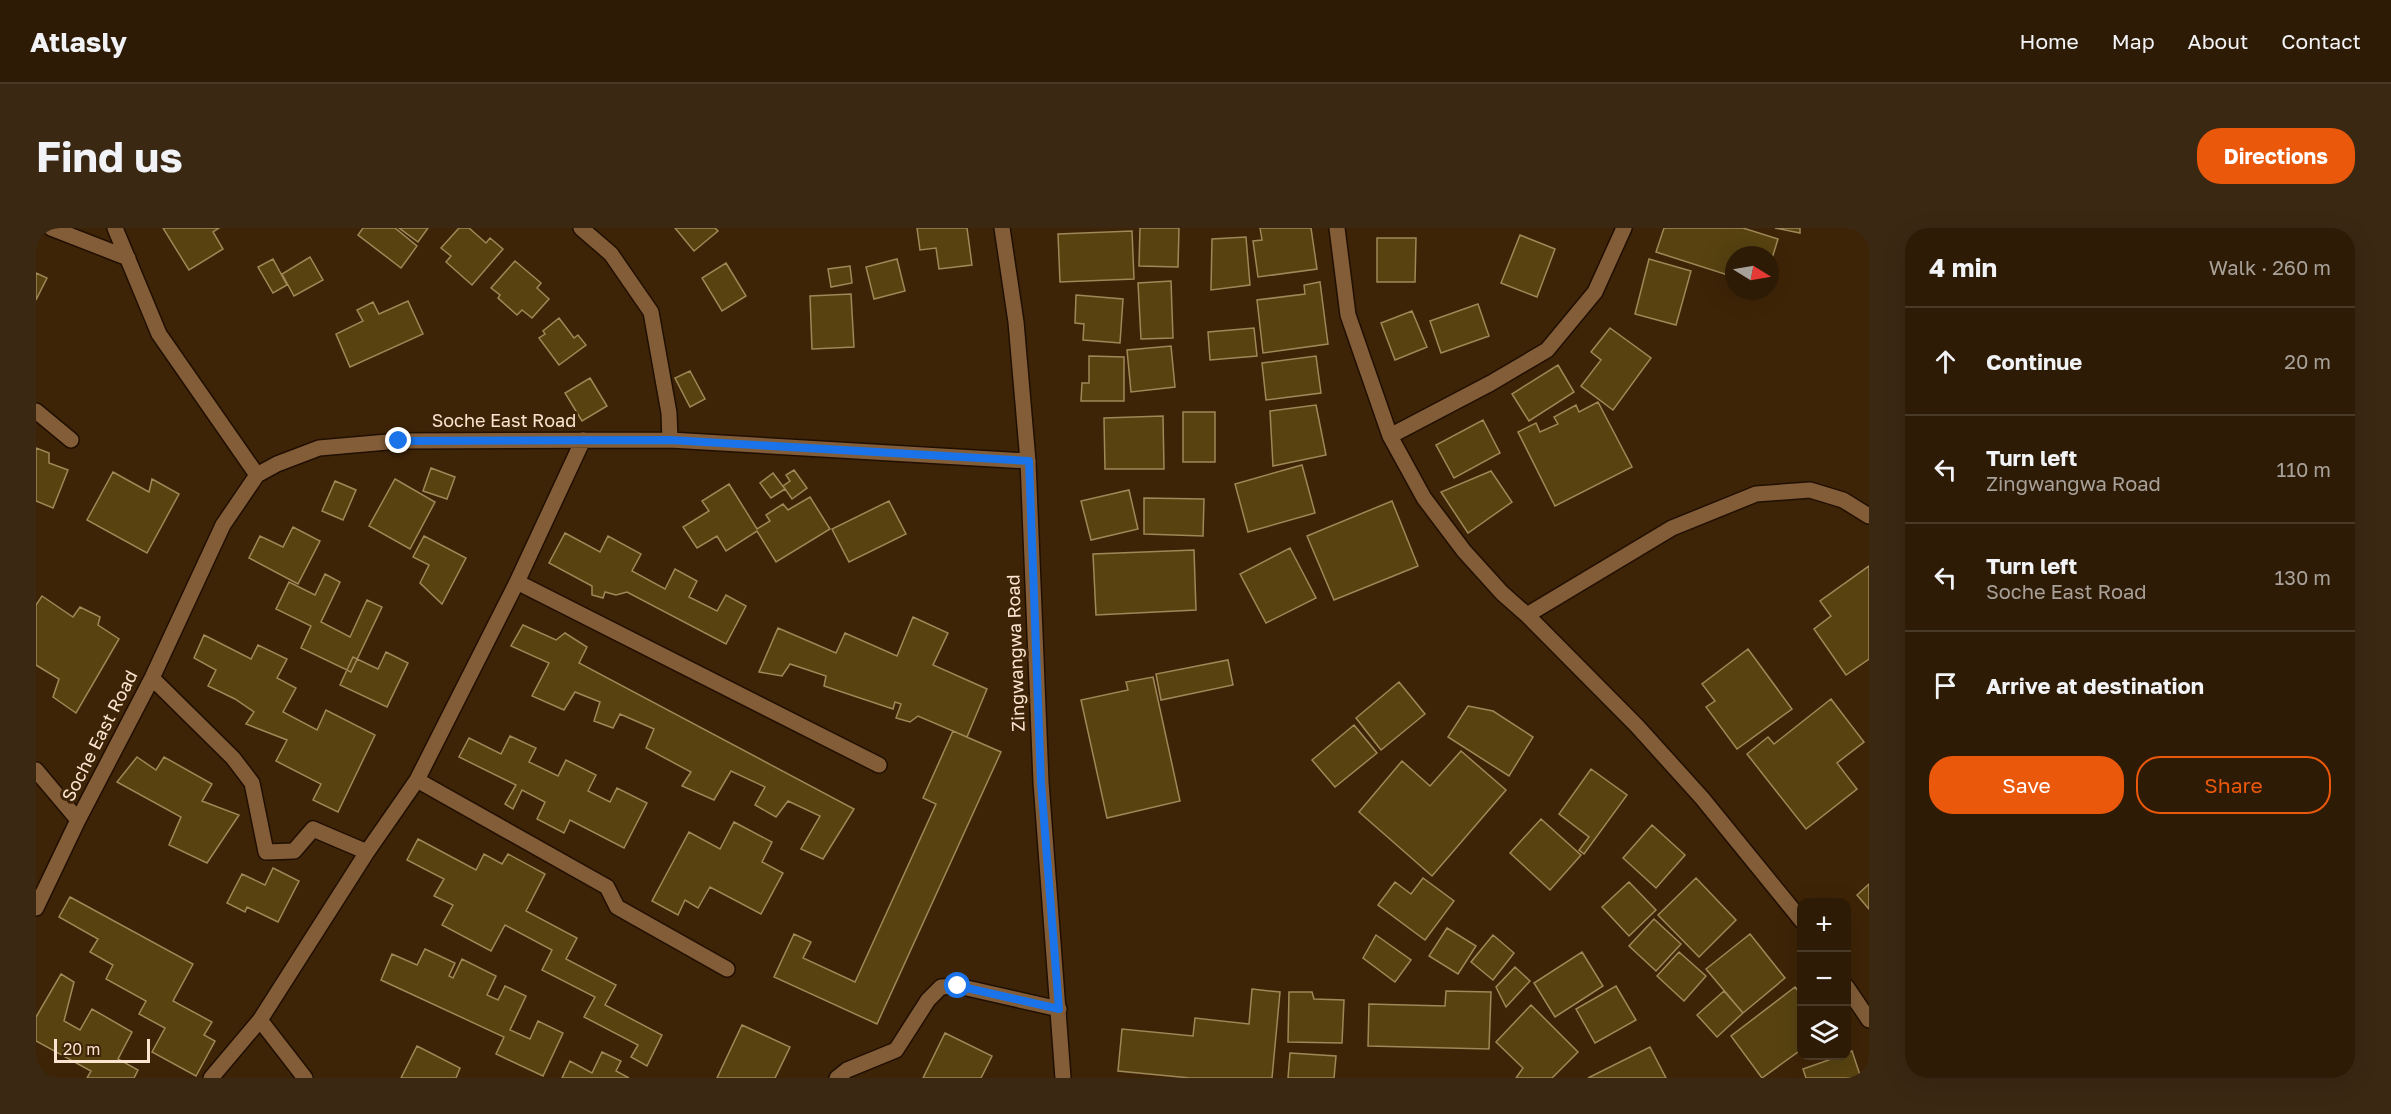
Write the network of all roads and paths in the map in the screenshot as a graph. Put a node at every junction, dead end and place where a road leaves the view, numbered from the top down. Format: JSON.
{"nodes":[{"id":1,"x":51,"y":228,"type":"edge"},
{"id":2,"x":115,"y":228,"type":"edge"},
{"id":3,"x":581,"y":228,"type":"edge"},
{"id":4,"x":1002,"y":228,"type":"edge"},
{"id":5,"x":1337,"y":228,"type":"edge"},
{"id":6,"x":1624,"y":228,"type":"edge"},
{"id":7,"x":128,"y":258,"type":"junction"},
{"id":8,"x":36,"y":411,"type":"edge"},
{"id":9,"x":1390,"y":436,"type":"junction"},
{"id":10,"x":71,"y":440,"type":"dead end"},
{"id":11,"x":583,"y":440,"type":"junction"},
{"id":12,"x":670,"y":440,"type":"junction"},
{"id":13,"x":1029,"y":461,"type":"junction"},
{"id":14,"x":257,"y":475,"type":"junction"},
{"id":15,"x":1869,"y":516,"type":"edge"},
{"id":16,"x":517,"y":582,"type":"junction"},
{"id":17,"x":1527,"y":615,"type":"junction"},
{"id":18,"x":152,"y":678,"type":"junction"},
{"id":19,"x":879,"y":765,"type":"dead end"},
{"id":20,"x":36,"y":770,"type":"edge"},
{"id":21,"x":417,"y":780,"type":"junction"},
{"id":22,"x":78,"y":820,"type":"junction"},
{"id":23,"x":367,"y":852,"type":"junction"},
{"id":24,"x":36,"y":908,"type":"edge"},
{"id":25,"x":1797,"y":915,"type":"edge"},
{"id":26,"x":727,"y":969,"type":"dead end"},
{"id":27,"x":1851,"y":993,"type":"edge"},
{"id":28,"x":1059,"y":1009,"type":"junction"},
{"id":29,"x":260,"y":1020,"type":"junction"},
{"id":30,"x":1869,"y":1020,"type":"edge"},
{"id":31,"x":211,"y":1078,"type":"edge"},
{"id":32,"x":304,"y":1078,"type":"edge"},
{"id":33,"x":837,"y":1078,"type":"edge"},
{"id":34,"x":1063,"y":1078,"type":"edge"}],
"edges":[{"from":1,"to":7,"type":"street"},
{"from":2,"to":7,"type":"street"},
{"from":3,"to":12,"type":"street"},
{"from":4,"to":13,"type":"street","name":"Zingwangwa Road"},
{"from":5,"to":9,"type":"street"},
{"from":6,"to":9,"type":"street"},
{"from":7,"to":14,"type":"street"},
{"from":8,"to":10,"type":"street"},
{"from":9,"to":17,"type":"street"},
{"from":11,"to":12,"type":"street","name":"Soche East Road"},
{"from":11,"to":14,"type":"street","name":"Soche East Road"},
{"from":11,"to":16,"type":"street"},
{"from":12,"to":13,"type":"street","name":"Soche East Road"},
{"from":13,"to":28,"type":"street","name":"Zingwangwa Road"},
{"from":14,"to":18,"type":"street","name":"Soche East Road"},
{"from":15,"to":17,"type":"street"},
{"from":16,"to":19,"type":"street"},
{"from":16,"to":21,"type":"street"},
{"from":17,"to":25,"type":"street"},
{"from":18,"to":22,"type":"street","name":"Soche East Road"},
{"from":18,"to":23,"type":"street"},
{"from":20,"to":22,"type":"street"},
{"from":21,"to":23,"type":"street"},
{"from":21,"to":26,"type":"street"},
{"from":22,"to":24,"type":"street","name":"Soche East Road"},
{"from":23,"to":29,"type":"street"},
{"from":27,"to":30,"type":"street"},
{"from":28,"to":33,"type":"street"},
{"from":28,"to":34,"type":"street","name":"Zingwangwa Road"},
{"from":29,"to":31,"type":"street"},
{"from":29,"to":32,"type":"street"}]}
